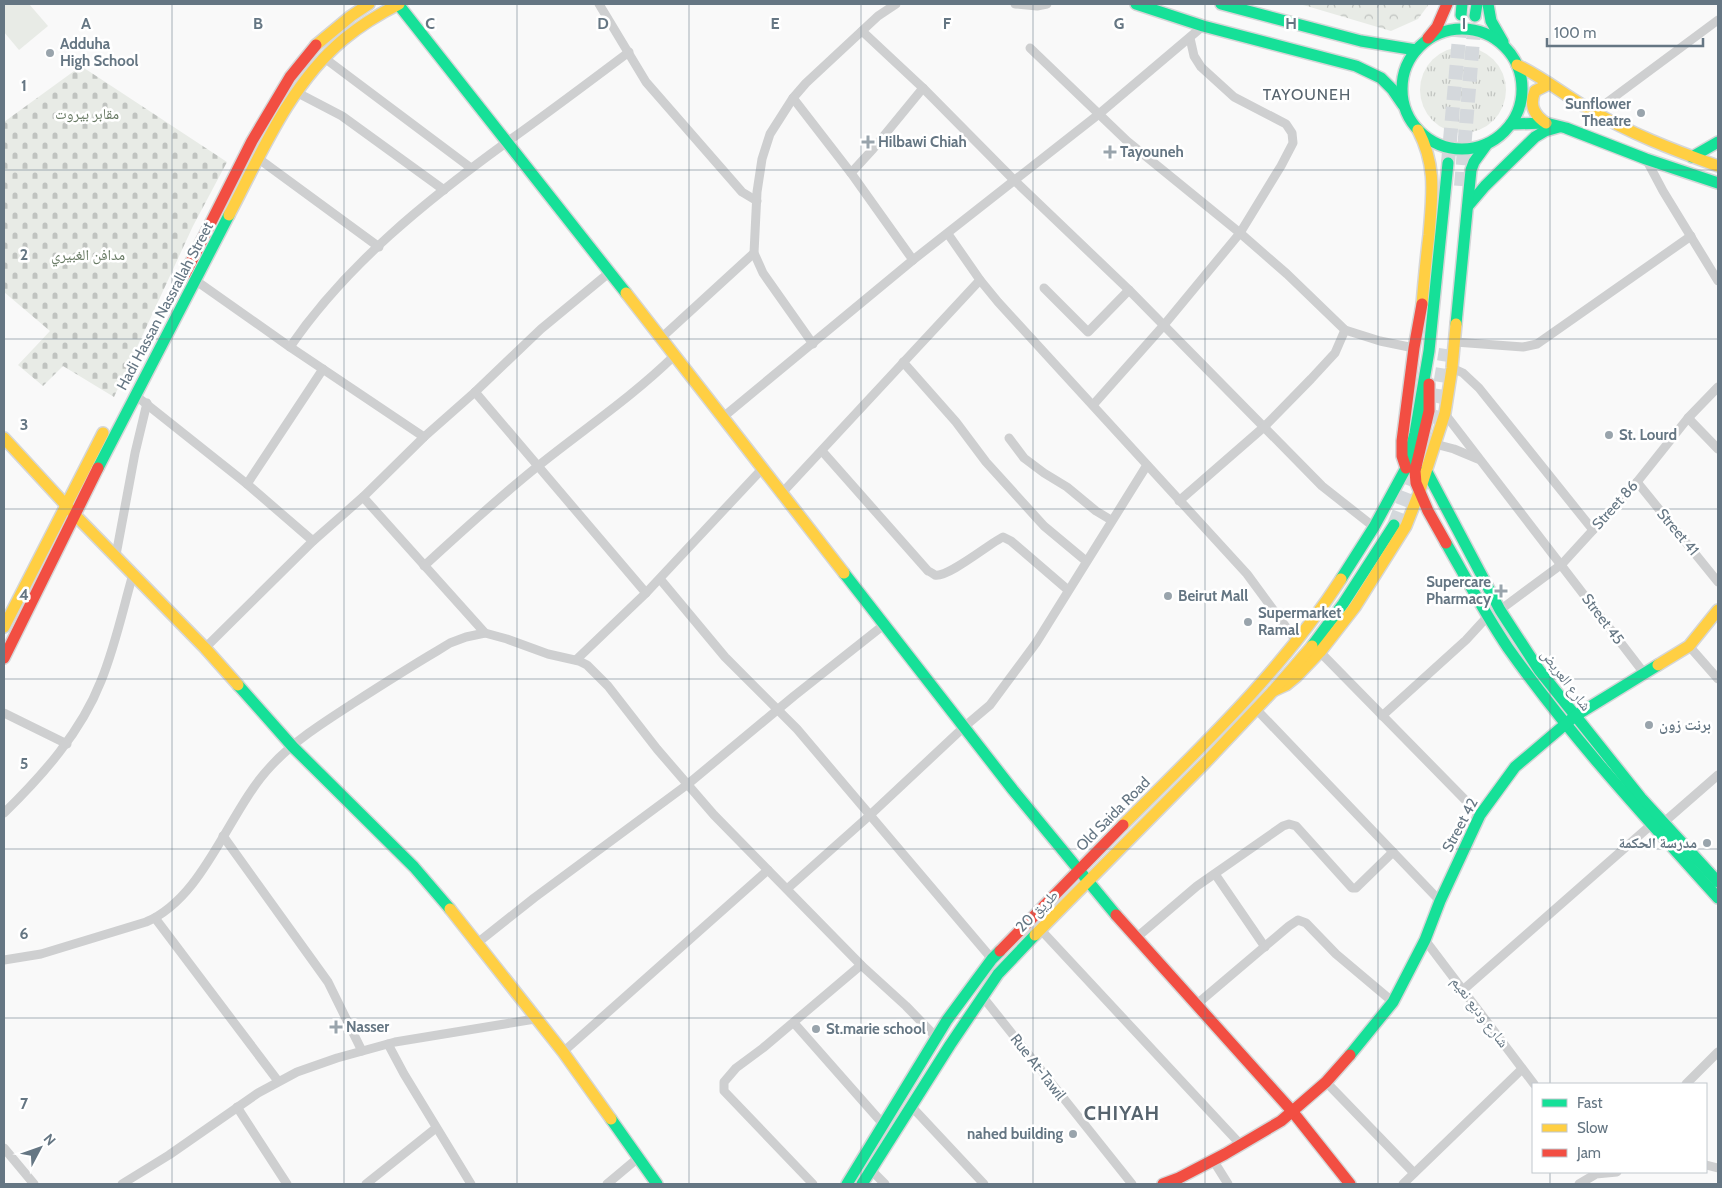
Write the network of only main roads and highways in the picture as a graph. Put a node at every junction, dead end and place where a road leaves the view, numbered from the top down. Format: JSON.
{"nodes":[{"id":1,"x":369,"y":4,"type":"edge"},
{"id":2,"x":398,"y":4,"type":"edge"},
{"id":3,"x":1136,"y":4,"type":"edge"},
{"id":4,"x":1221,"y":4,"type":"edge"},
{"id":5,"x":1447,"y":4,"type":"edge"},
{"id":6,"x":1477,"y":4,"type":"edge"},
{"id":7,"x":1488,"y":4,"type":"edge"},
{"id":8,"x":1475,"y":16,"type":"tunnel mouth"},
{"id":9,"x":1361,"y":41,"type":"junction"},
{"id":10,"x":1420,"y":46,"type":"junction"},
{"id":11,"x":1509,"y":51,"type":"junction"},
{"id":12,"x":1517,"y":65,"type":"junction"},
{"id":13,"x":1356,"y":66,"type":"junction"},
{"id":14,"x":1549,"y":84,"type":"junction"},
{"id":15,"x":1405,"y":107,"type":"junction"},
{"id":16,"x":1546,"y":123,"type":"junction"},
{"id":17,"x":1511,"y":124,"type":"junction"},
{"id":18,"x":1566,"y":128,"type":"junction"},
{"id":19,"x":1418,"y":130,"type":"junction"},
{"id":20,"x":1718,"y":142,"type":"edge"},
{"id":21,"x":1487,"y":144,"type":"junction"},
{"id":22,"x":1692,"y":157,"type":"junction"},
{"id":23,"x":1448,"y":162,"type":"tunnel mouth"},
{"id":24,"x":1718,"y":166,"type":"edge"},
{"id":25,"x":1718,"y":183,"type":"edge"},
{"id":26,"x":1468,"y":206,"type":"junction"},
{"id":27,"x":178,"y":288,"type":"dead end"},
{"id":28,"x":160,"y":323,"type":"dead end"},
{"id":29,"x":1427,"y":369,"type":"junction"},
{"id":30,"x":4,"y":438,"type":"edge"},
{"id":31,"x":1406,"y":468,"type":"junction"},
{"id":32,"x":1426,"y":470,"type":"junction"},
{"id":33,"x":1420,"y":493,"type":"junction"},
{"id":34,"x":66,"y":504,"type":"junction"},
{"id":35,"x":76,"y":516,"type":"junction"},
{"id":36,"x":1394,"y":525,"type":"tunnel mouth"},
{"id":37,"x":1718,"y":610,"type":"edge"},
{"id":38,"x":4,"y":626,"type":"edge"},
{"id":39,"x":4,"y":658,"type":"edge"},
{"id":40,"x":1273,"y":691,"type":"junction"},
{"id":41,"x":1570,"y":720,"type":"junction"},
{"id":42,"x":1078,"y":870,"type":"junction"},
{"id":43,"x":1088,"y":882,"type":"junction"},
{"id":44,"x":1718,"y":882,"type":"edge"},
{"id":45,"x":1718,"y":898,"type":"edge"},
{"id":46,"x":1292,"y":1112,"type":"junction"},
{"id":47,"x":658,"y":1184,"type":"edge"},
{"id":48,"x":847,"y":1184,"type":"edge"},
{"id":49,"x":862,"y":1184,"type":"edge"},
{"id":50,"x":1163,"y":1184,"type":"edge"},
{"id":51,"x":1350,"y":1184,"type":"edge"}],
"edges":[{"from":1,"to":27,"type":"main road"},
{"from":2,"to":35,"type":"main road","name":"Hadi Hassan Nassrallah Street"},
{"from":2,"to":42,"type":"main road"},
{"from":3,"to":13,"type":"main road"},
{"from":4,"to":9,"type":"main road"},
{"from":5,"to":10,"type":"main road"},
{"from":6,"to":8,"type":"main road"},
{"from":7,"to":11,"type":"main road"},
{"from":9,"to":10,"type":"main road"},
{"from":9,"to":13,"type":"main road"},
{"from":10,"to":11,"type":"main road"},
{"from":10,"to":15,"type":"main road"},
{"from":11,"to":12,"type":"main road"},
{"from":12,"to":14,"type":"main road"},
{"from":12,"to":17,"type":"main road"},
{"from":13,"to":15,"type":"main road"},
{"from":14,"to":16,"type":"main road"},
{"from":14,"to":22,"type":"main road"},
{"from":15,"to":19,"type":"main road"},
{"from":16,"to":17,"type":"main road"},
{"from":16,"to":18,"type":"main road"},
{"from":17,"to":21,"type":"main road"},
{"from":18,"to":25,"type":"main road"},
{"from":18,"to":26,"type":"main road"},
{"from":19,"to":21,"type":"main road"},
{"from":19,"to":31,"type":"main road"},
{"from":20,"to":22,"type":"main road"},
{"from":21,"to":26,"type":"main road"},
{"from":22,"to":24,"type":"main road"},
{"from":23,"to":29,"type":"main road"},
{"from":26,"to":32,"type":"main road"},
{"from":28,"to":34,"type":"main road"},
{"from":29,"to":31,"type":"main road","name":"Old Saida Road"},
{"from":29,"to":33,"type":"main road","name":"شارع العريض"},
{"from":30,"to":34,"type":"main road"},
{"from":31,"to":42,"type":"main road","name":"Old Saida Road"},
{"from":32,"to":33,"type":"main road"},
{"from":32,"to":41,"type":"main road","name":"شارع العريض"},
{"from":33,"to":40,"type":"main road"},
{"from":33,"to":41,"type":"main road","name":"شارع العريض"},
{"from":34,"to":35,"type":"main road"},
{"from":34,"to":38,"type":"main road"},
{"from":35,"to":39,"type":"main road","name":"Hadi Hassan Nassrallah Street"},
{"from":35,"to":47,"type":"main road"},
{"from":36,"to":40,"type":"main road"},
{"from":37,"to":41,"type":"main road","name":"Street 42"},
{"from":40,"to":43,"type":"main road","name":"طريق 20"},
{"from":41,"to":44,"type":"main road","name":"شارع العريض"},
{"from":41,"to":45,"type":"main road","name":"شارع العريض"},
{"from":41,"to":46,"type":"main road","name":"Street 42"},
{"from":42,"to":43,"type":"main road"},
{"from":42,"to":48,"type":"main road","name":"Old Saida Road"},
{"from":43,"to":46,"type":"main road"},
{"from":43,"to":49,"type":"main road","name":"طريق 20"},
{"from":46,"to":50,"type":"main road","name":"Street 42"},
{"from":46,"to":51,"type":"main road"}]}
